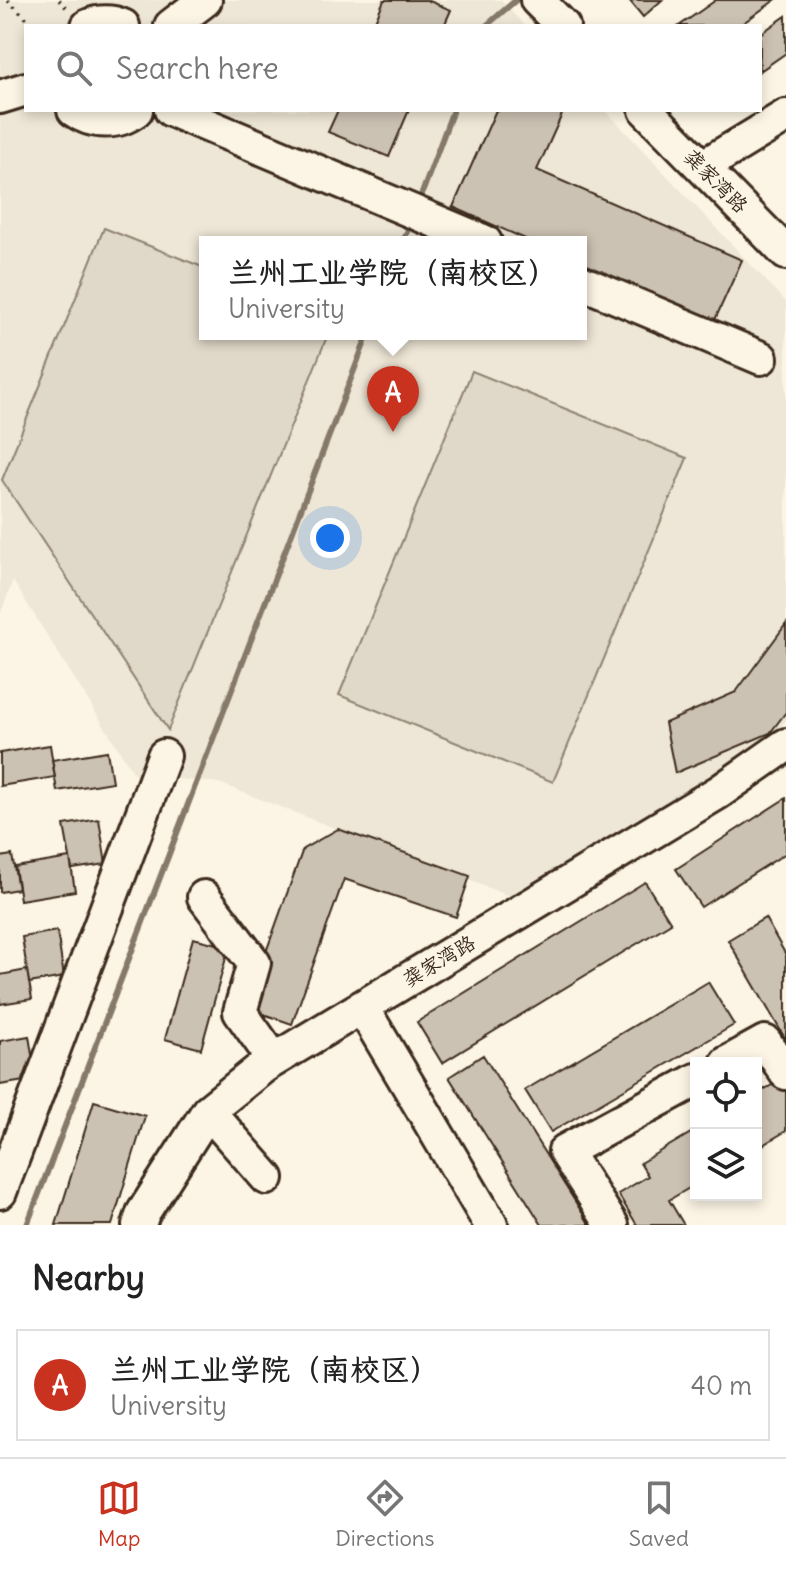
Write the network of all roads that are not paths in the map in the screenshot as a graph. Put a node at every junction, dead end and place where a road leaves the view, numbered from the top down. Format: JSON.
{"nodes":[{"id":1,"x":205,"y":0,"type":"edge"},
{"id":2,"x":539,"y":2,"type":"edge"},
{"id":3,"x":174,"y":24,"type":"edge"},
{"id":4,"x":561,"y":24,"type":"edge"},
{"id":5,"x":24,"y":90,"type":"edge"},
{"id":6,"x":0,"y":97,"type":"edge"},
{"id":7,"x":78,"y":112,"type":"edge"},
{"id":8,"x":132,"y":112,"type":"edge"},
{"id":9,"x":176,"y":112,"type":"edge"},
{"id":10,"x":648,"y":112,"type":"edge"},
{"id":11,"x":786,"y":116,"type":"edge"},
{"id":12,"x":702,"y":167,"type":"junction"},
{"id":13,"x":471,"y":236,"type":"edge"},
{"id":14,"x":786,"y":253,"type":"edge"},
{"id":15,"x":587,"y":285,"type":"edge"},
{"id":16,"x":761,"y":358,"type":"dead end"},
{"id":17,"x":786,"y":745,"type":"edge"},
{"id":18,"x":164,"y":756,"type":"dead end"},
{"id":19,"x":204,"y":897,"type":"dead end"},
{"id":20,"x":362,"y":1007,"type":"junction"},
{"id":21,"x":738,"y":1057,"type":"edge"},
{"id":22,"x":274,"y":1060,"type":"junction"},
{"id":23,"x":786,"y":1073,"type":"edge"},
{"id":24,"x":690,"y":1083,"type":"edge"},
{"id":25,"x":208,"y":1111,"type":"junction"},
{"id":26,"x":267,"y":1178,"type":"dead end"},
{"id":27,"x":0,"y":1192,"type":"edge"},
{"id":28,"x":139,"y":1225,"type":"edge"},
{"id":29,"x":491,"y":1225,"type":"edge"},
{"id":30,"x":612,"y":1225,"type":"edge"}],
"edges":[{"from":1,"to":3,"type":"street"},
{"from":2,"to":4,"type":"street"},
{"from":5,"to":6,"type":"street"},
{"from":7,"to":8,"type":"street"},
{"from":9,"to":13,"type":"street"},
{"from":10,"to":12,"type":"street","name":"龚家湾路"},
{"from":11,"to":12,"type":"street"},
{"from":12,"to":14,"type":"street","name":"龚家湾路"},
{"from":15,"to":16,"type":"street"},
{"from":17,"to":20,"type":"street","name":"龚家湾路"},
{"from":18,"to":27,"type":"street"},
{"from":19,"to":22,"type":"street"},
{"from":20,"to":22,"type":"street","name":"龚家湾路"},
{"from":20,"to":29,"type":"street"},
{"from":21,"to":23,"type":"street"},
{"from":22,"to":25,"type":"street","name":"龚家湾路"},
{"from":24,"to":30,"type":"street"},
{"from":25,"to":26,"type":"street"},
{"from":25,"to":28,"type":"street","name":"龚家湾路"}]}
